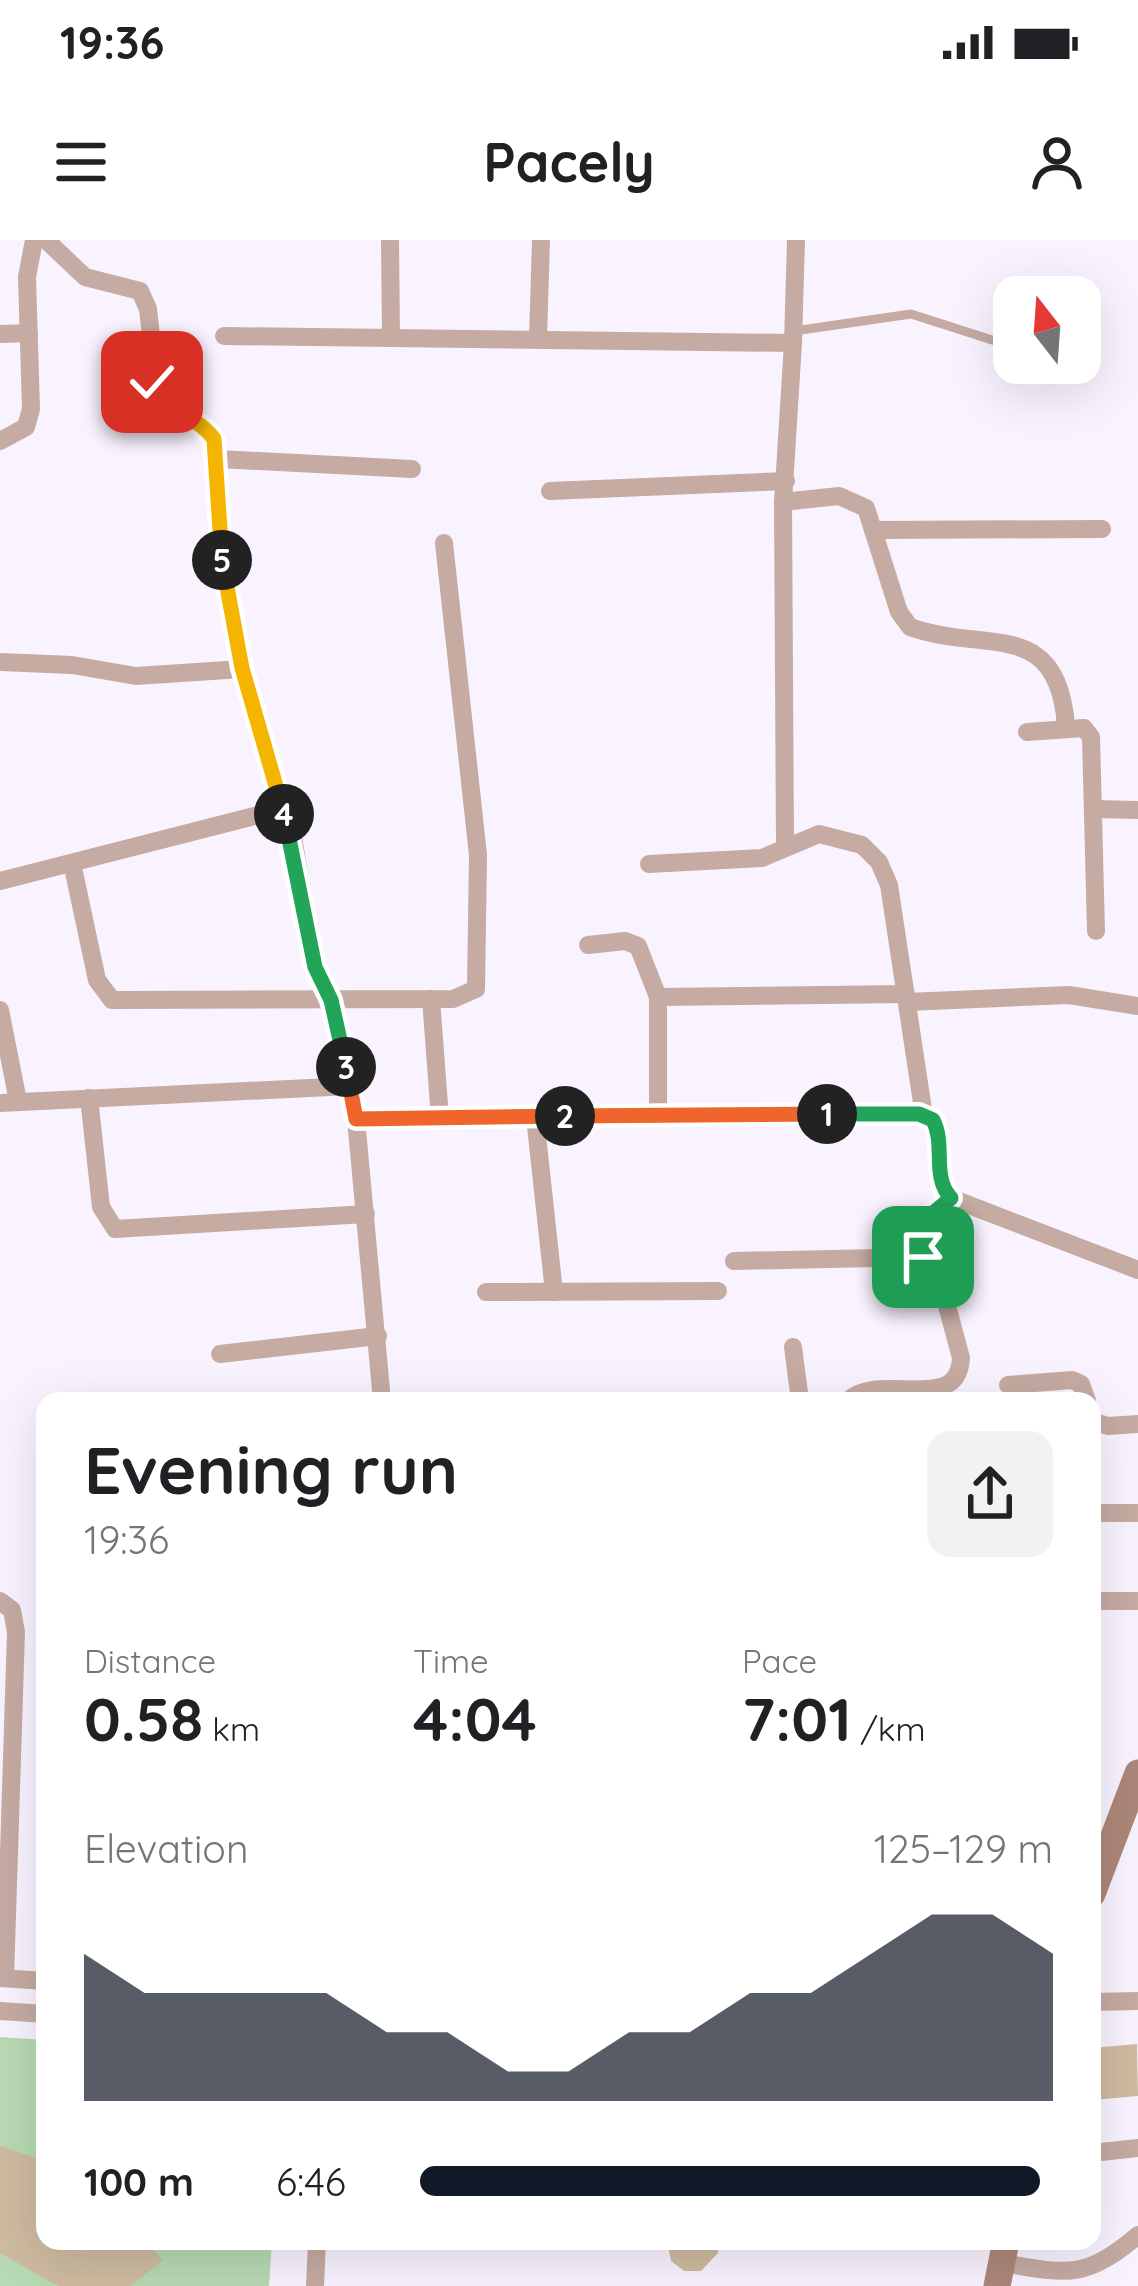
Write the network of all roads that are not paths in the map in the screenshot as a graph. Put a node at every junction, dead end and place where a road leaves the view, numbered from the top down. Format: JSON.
{"nodes":[{"id":1,"x":34,"y":240,"type":"edge"},
{"id":2,"x":46,"y":240,"type":"edge"},
{"id":3,"x":390,"y":240,"type":"edge"},
{"id":4,"x":541,"y":240,"type":"edge"},
{"id":5,"x":782,"y":240,"type":"edge"},
{"id":6,"x":796,"y":240,"type":"edge"},
{"id":7,"x":29,"y":333,"type":"junction"},
{"id":8,"x":0,"y":334,"type":"edge"},
{"id":9,"x":224,"y":336,"type":"dead end"},
{"id":10,"x":391,"y":337,"type":"junction"},
{"id":11,"x":794,"y":337,"type":"junction"},
{"id":12,"x":538,"y":339,"type":"junction"},
{"id":13,"x":993,"y":340,"type":"edge"},
{"id":14,"x":0,"y":441,"type":"edge"},
{"id":15,"x":218,"y":459,"type":"junction"},
{"id":16,"x":412,"y":469,"type":"dead end"},
{"id":17,"x":786,"y":481,"type":"junction"},
{"id":18,"x":550,"y":490,"type":"dead end"},
{"id":19,"x":783,"y":502,"type":"junction"},
{"id":20,"x":1102,"y":529,"type":"dead end"},
{"id":21,"x":873,"y":530,"type":"junction"},
{"id":22,"x":444,"y":543,"type":"dead end"},
{"id":23,"x":0,"y":662,"type":"edge"},
{"id":24,"x":242,"y":668,"type":"junction"},
{"id":25,"x":1066,"y":726,"type":"junction"},
{"id":26,"x":1027,"y":732,"type":"dead end"},
{"id":27,"x":283,"y":809,"type":"junction"},
{"id":28,"x":1094,"y":809,"type":"junction"},
{"id":29,"x":1138,"y":810,"type":"edge"},
{"id":30,"x":785,"y":846,"type":"junction"},
{"id":31,"x":72,"y":862,"type":"junction"},
{"id":32,"x":649,"y":864,"type":"dead end"},
{"id":33,"x":0,"y":881,"type":"edge"},
{"id":34,"x":1096,"y":931,"type":"dead end"},
{"id":35,"x":588,"y":945,"type":"dead end"},
{"id":36,"x":658,"y":997,"type":"junction"},
{"id":37,"x":906,"y":998,"type":"junction"},
{"id":38,"x":431,"y":999,"type":"junction"},
{"id":39,"x":331,"y":1000,"type":"junction"},
{"id":40,"x":1138,"y":1006,"type":"edge"},
{"id":41,"x":0,"y":1010,"type":"edge"},
{"id":42,"x":350,"y":1086,"type":"junction"},
{"id":43,"x":89,"y":1098,"type":"junction"},
{"id":44,"x":9,"y":1102,"type":"edge"},
{"id":45,"x":658,"y":1115,"type":"junction"},
{"id":46,"x":924,"y":1116,"type":"junction"},
{"id":47,"x":535,"y":1117,"type":"junction"},
{"id":48,"x":440,"y":1118,"type":"junction"},
{"id":49,"x":356,"y":1119,"type":"junction"},
{"id":50,"x":951,"y":1198,"type":"junction"},
{"id":51,"x":366,"y":1214,"type":"junction"},
{"id":52,"x":931,"y":1246,"type":"junction"},
{"id":53,"x":734,"y":1261,"type":"dead end"},
{"id":54,"x":1138,"y":1270,"type":"edge"},
{"id":55,"x":486,"y":1292,"type":"dead end"},
{"id":56,"x":554,"y":1292,"type":"junction"},
{"id":57,"x":718,"y":1292,"type":"dead end"},
{"id":58,"x":378,"y":1336,"type":"junction"},
{"id":59,"x":793,"y":1347,"type":"dead end"},
{"id":60,"x":220,"y":1354,"type":"dead end"},
{"id":61,"x":1008,"y":1385,"type":"dead end"},
{"id":62,"x":381,"y":1392,"type":"edge"},
{"id":63,"x":799,"y":1392,"type":"edge"},
{"id":64,"x":862,"y":1392,"type":"edge"},
{"id":65,"x":1084,"y":1392,"type":"edge"},
{"id":66,"x":1101,"y":1423,"type":"edge"},
{"id":67,"x":1138,"y":1424,"type":"edge"},
{"id":68,"x":1138,"y":1513,"type":"edge"},
{"id":69,"x":1101,"y":1514,"type":"edge"},
{"id":70,"x":1138,"y":1600,"type":"edge"},
{"id":71,"x":1101,"y":1601,"type":"edge"},
{"id":72,"x":6,"y":1605,"type":"edge"},
{"id":73,"x":1138,"y":1773,"type":"edge"},
{"id":74,"x":1129,"y":1821,"type":"edge"},
{"id":75,"x":1101,"y":1876,"type":"edge"},
{"id":76,"x":3,"y":1978,"type":"edge"},
{"id":77,"x":36,"y":1981,"type":"edge"},
{"id":78,"x":1138,"y":2001,"type":"edge"},
{"id":79,"x":1101,"y":2002,"type":"edge"},
{"id":80,"x":0,"y":2011,"type":"edge"},
{"id":81,"x":36,"y":2013,"type":"edge"},
{"id":82,"x":1138,"y":2148,"type":"edge"},
{"id":83,"x":1101,"y":2152,"type":"edge"},
{"id":84,"x":1138,"y":2235,"type":"edge"},
{"id":85,"x":317,"y":2250,"type":"edge"},
{"id":86,"x":1002,"y":2263,"type":"edge"},
{"id":87,"x":315,"y":2286,"type":"edge"}],
"edges":[{"from":1,"to":7,"type":"street"},
{"from":2,"to":15,"type":"street"},
{"from":3,"to":10,"type":"street"},
{"from":4,"to":12,"type":"street"},
{"from":5,"to":6,"type":"street"},
{"from":6,"to":11,"type":"street"},
{"from":7,"to":8,"type":"street"},
{"from":7,"to":14,"type":"street"},
{"from":9,"to":10,"type":"street"},
{"from":10,"to":12,"type":"street"},
{"from":11,"to":12,"type":"street"},
{"from":11,"to":13,"type":"lane"},
{"from":11,"to":17,"type":"street"},
{"from":15,"to":16,"type":"street"},
{"from":15,"to":24,"type":"street"},
{"from":17,"to":18,"type":"street"},
{"from":17,"to":19,"type":"street"},
{"from":19,"to":21,"type":"street"},
{"from":19,"to":30,"type":"street"},
{"from":20,"to":21,"type":"street"},
{"from":21,"to":25,"type":"street"},
{"from":22,"to":38,"type":"street"},
{"from":23,"to":24,"type":"street"},
{"from":24,"to":27,"type":"street"},
{"from":25,"to":26,"type":"street"},
{"from":25,"to":28,"type":"street"},
{"from":27,"to":31,"type":"street"},
{"from":27,"to":39,"type":"street"},
{"from":28,"to":29,"type":"street"},
{"from":28,"to":34,"type":"street"},
{"from":30,"to":32,"type":"street"},
{"from":30,"to":37,"type":"street"},
{"from":31,"to":33,"type":"street"},
{"from":31,"to":39,"type":"street"},
{"from":35,"to":36,"type":"street"},
{"from":36,"to":37,"type":"street"},
{"from":36,"to":45,"type":"street"},
{"from":37,"to":40,"type":"street"},
{"from":37,"to":46,"type":"street"},
{"from":38,"to":39,"type":"street"},
{"from":38,"to":48,"type":"street"},
{"from":39,"to":42,"type":"street"},
{"from":41,"to":44,"type":"street"},
{"from":42,"to":43,"type":"street"},
{"from":42,"to":49,"type":"street"},
{"from":43,"to":44,"type":"street"},
{"from":43,"to":51,"type":"street"},
{"from":45,"to":46,"type":"street"},
{"from":45,"to":47,"type":"street"},
{"from":46,"to":50,"type":"street"},
{"from":47,"to":48,"type":"street"},
{"from":47,"to":56,"type":"street"},
{"from":48,"to":49,"type":"street"},
{"from":49,"to":51,"type":"street"},
{"from":50,"to":52,"type":"street"},
{"from":50,"to":54,"type":"street"},
{"from":51,"to":58,"type":"street"},
{"from":52,"to":53,"type":"street"},
{"from":52,"to":64,"type":"street"},
{"from":55,"to":56,"type":"street"},
{"from":56,"to":57,"type":"street"},
{"from":58,"to":60,"type":"street"},
{"from":58,"to":62,"type":"street"},
{"from":59,"to":63,"type":"street"},
{"from":61,"to":65,"type":"street"},
{"from":66,"to":67,"type":"street"},
{"from":68,"to":69,"type":"street"},
{"from":70,"to":71,"type":"street"},
{"from":72,"to":76,"type":"street"},
{"from":73,"to":74,"type":"main road"},
{"from":74,"to":75,"type":"main road"},
{"from":76,"to":77,"type":"street"},
{"from":78,"to":79,"type":"street"},
{"from":80,"to":81,"type":"street"},
{"from":82,"to":83,"type":"street"},
{"from":84,"to":86,"type":"street"},
{"from":85,"to":87,"type":"street"}]}
